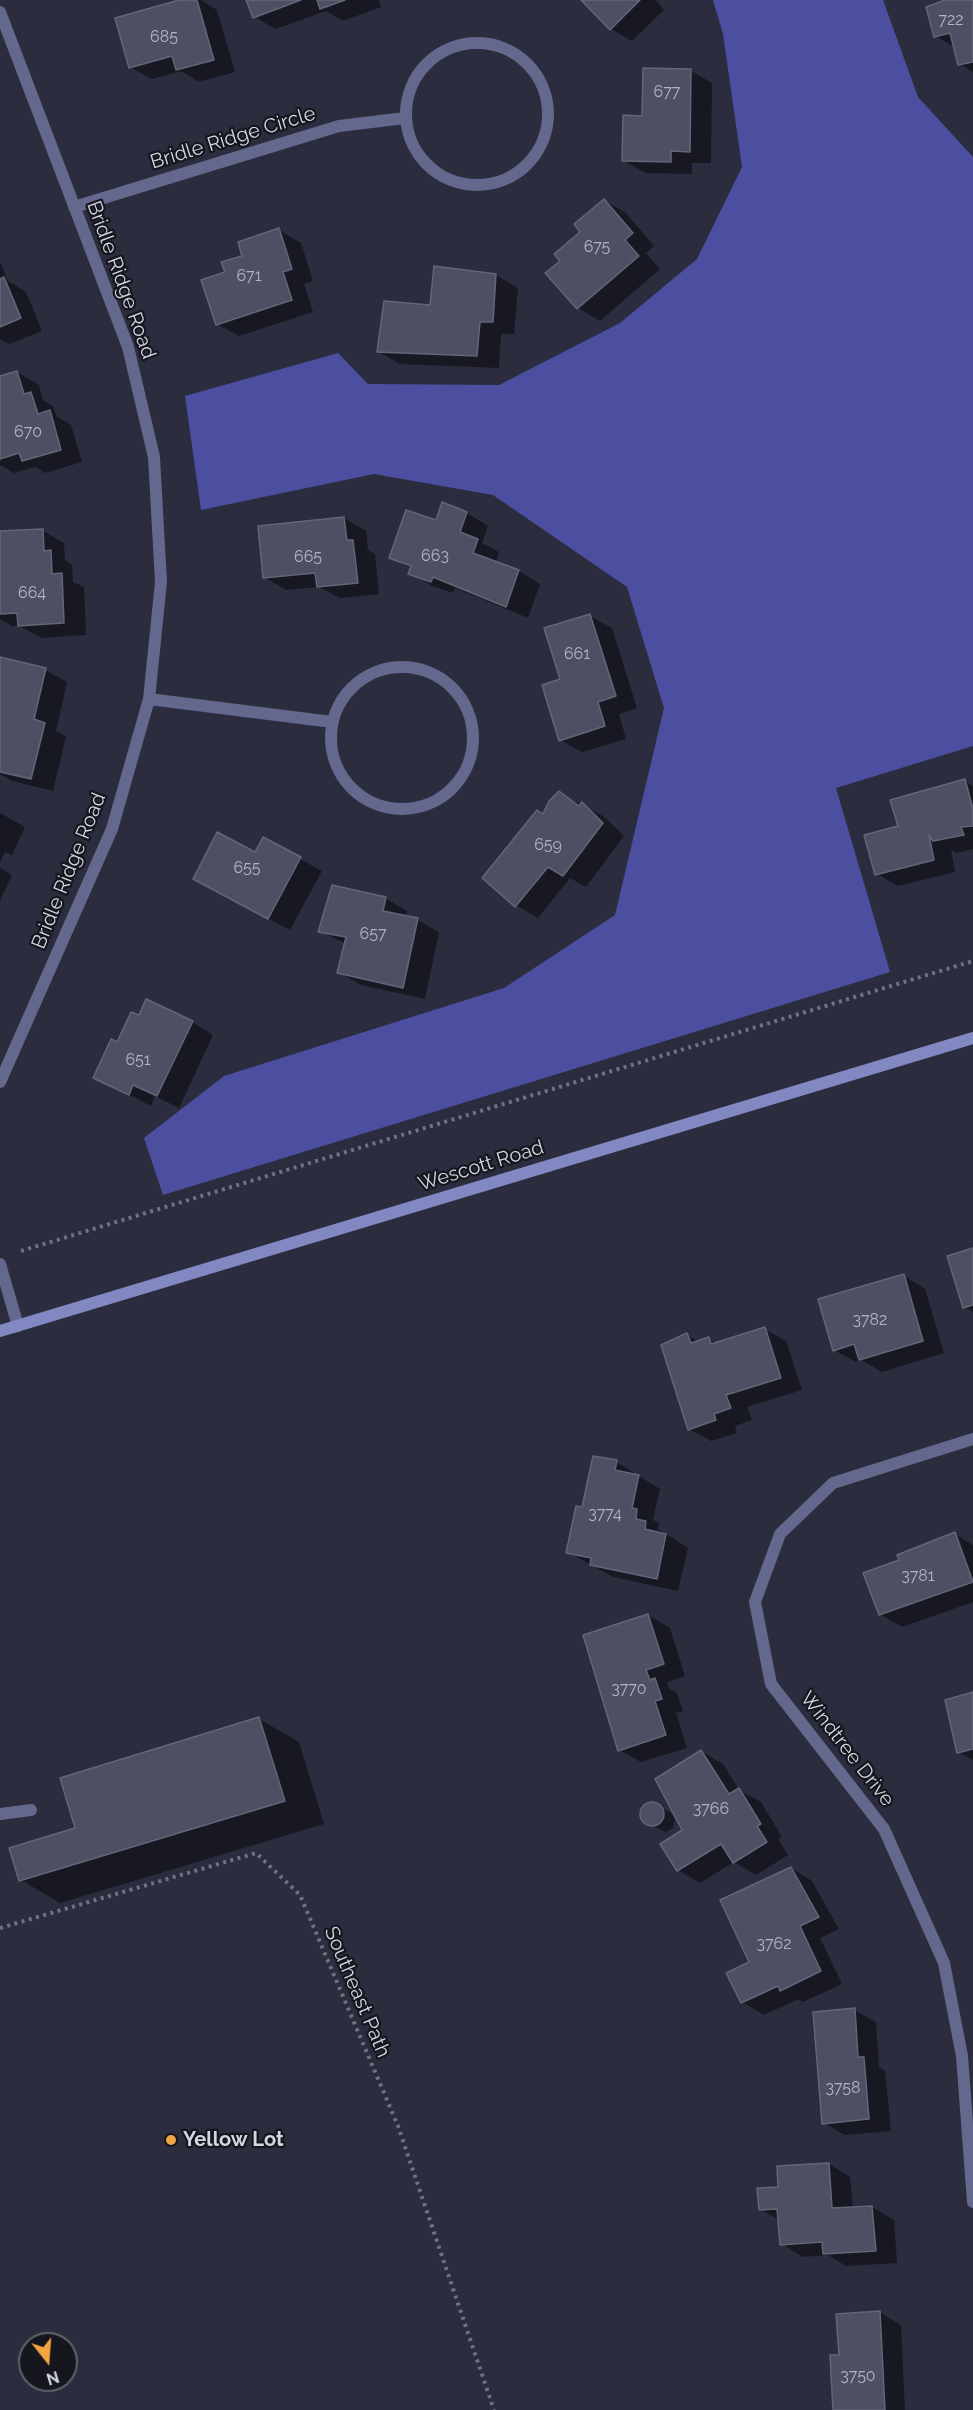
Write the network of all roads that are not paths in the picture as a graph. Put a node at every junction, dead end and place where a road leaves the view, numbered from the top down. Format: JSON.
{"nodes":[{"id":1,"x":0,"y":12,"type":"edge"},
{"id":2,"x":405,"y":118,"type":"junction"},
{"id":3,"x":74,"y":207,"type":"junction"},
{"id":4,"x":149,"y":699,"type":"junction"},
{"id":5,"x":332,"y":722,"type":"junction"},
{"id":6,"x":973,"y":1038,"type":"edge"},
{"id":7,"x":0,"y":1082,"type":"edge"},
{"id":8,"x":0,"y":1264,"type":"edge"},
{"id":9,"x":18,"y":1326,"type":"junction"},
{"id":10,"x":0,"y":1331,"type":"edge"},
{"id":11,"x":973,"y":1439,"type":"edge"},
{"id":12,"x":31,"y":1810,"type":"dead end"},
{"id":13,"x":0,"y":1814,"type":"edge"},
{"id":14,"x":973,"y":2202,"type":"edge"}],
"edges":[{"from":1,"to":3,"type":"street","name":"Bridle Ridge Road"},
{"from":2,"to":2,"type":"street"},
{"from":2,"to":3,"type":"street","name":"Bridle Ridge Circle"},
{"from":3,"to":4,"type":"street","name":"Bridle Ridge Road"},
{"from":4,"to":5,"type":"street"},
{"from":4,"to":7,"type":"street","name":"Bridle Ridge Road"},
{"from":5,"to":5,"type":"street"},
{"from":6,"to":9,"type":"street","name":"Wescott Road"},
{"from":8,"to":9,"type":"street"},
{"from":9,"to":10,"type":"street","name":"Wescott Road"},
{"from":11,"to":14,"type":"street","name":"Windtree Drive"},
{"from":12,"to":13,"type":"street"}]}
